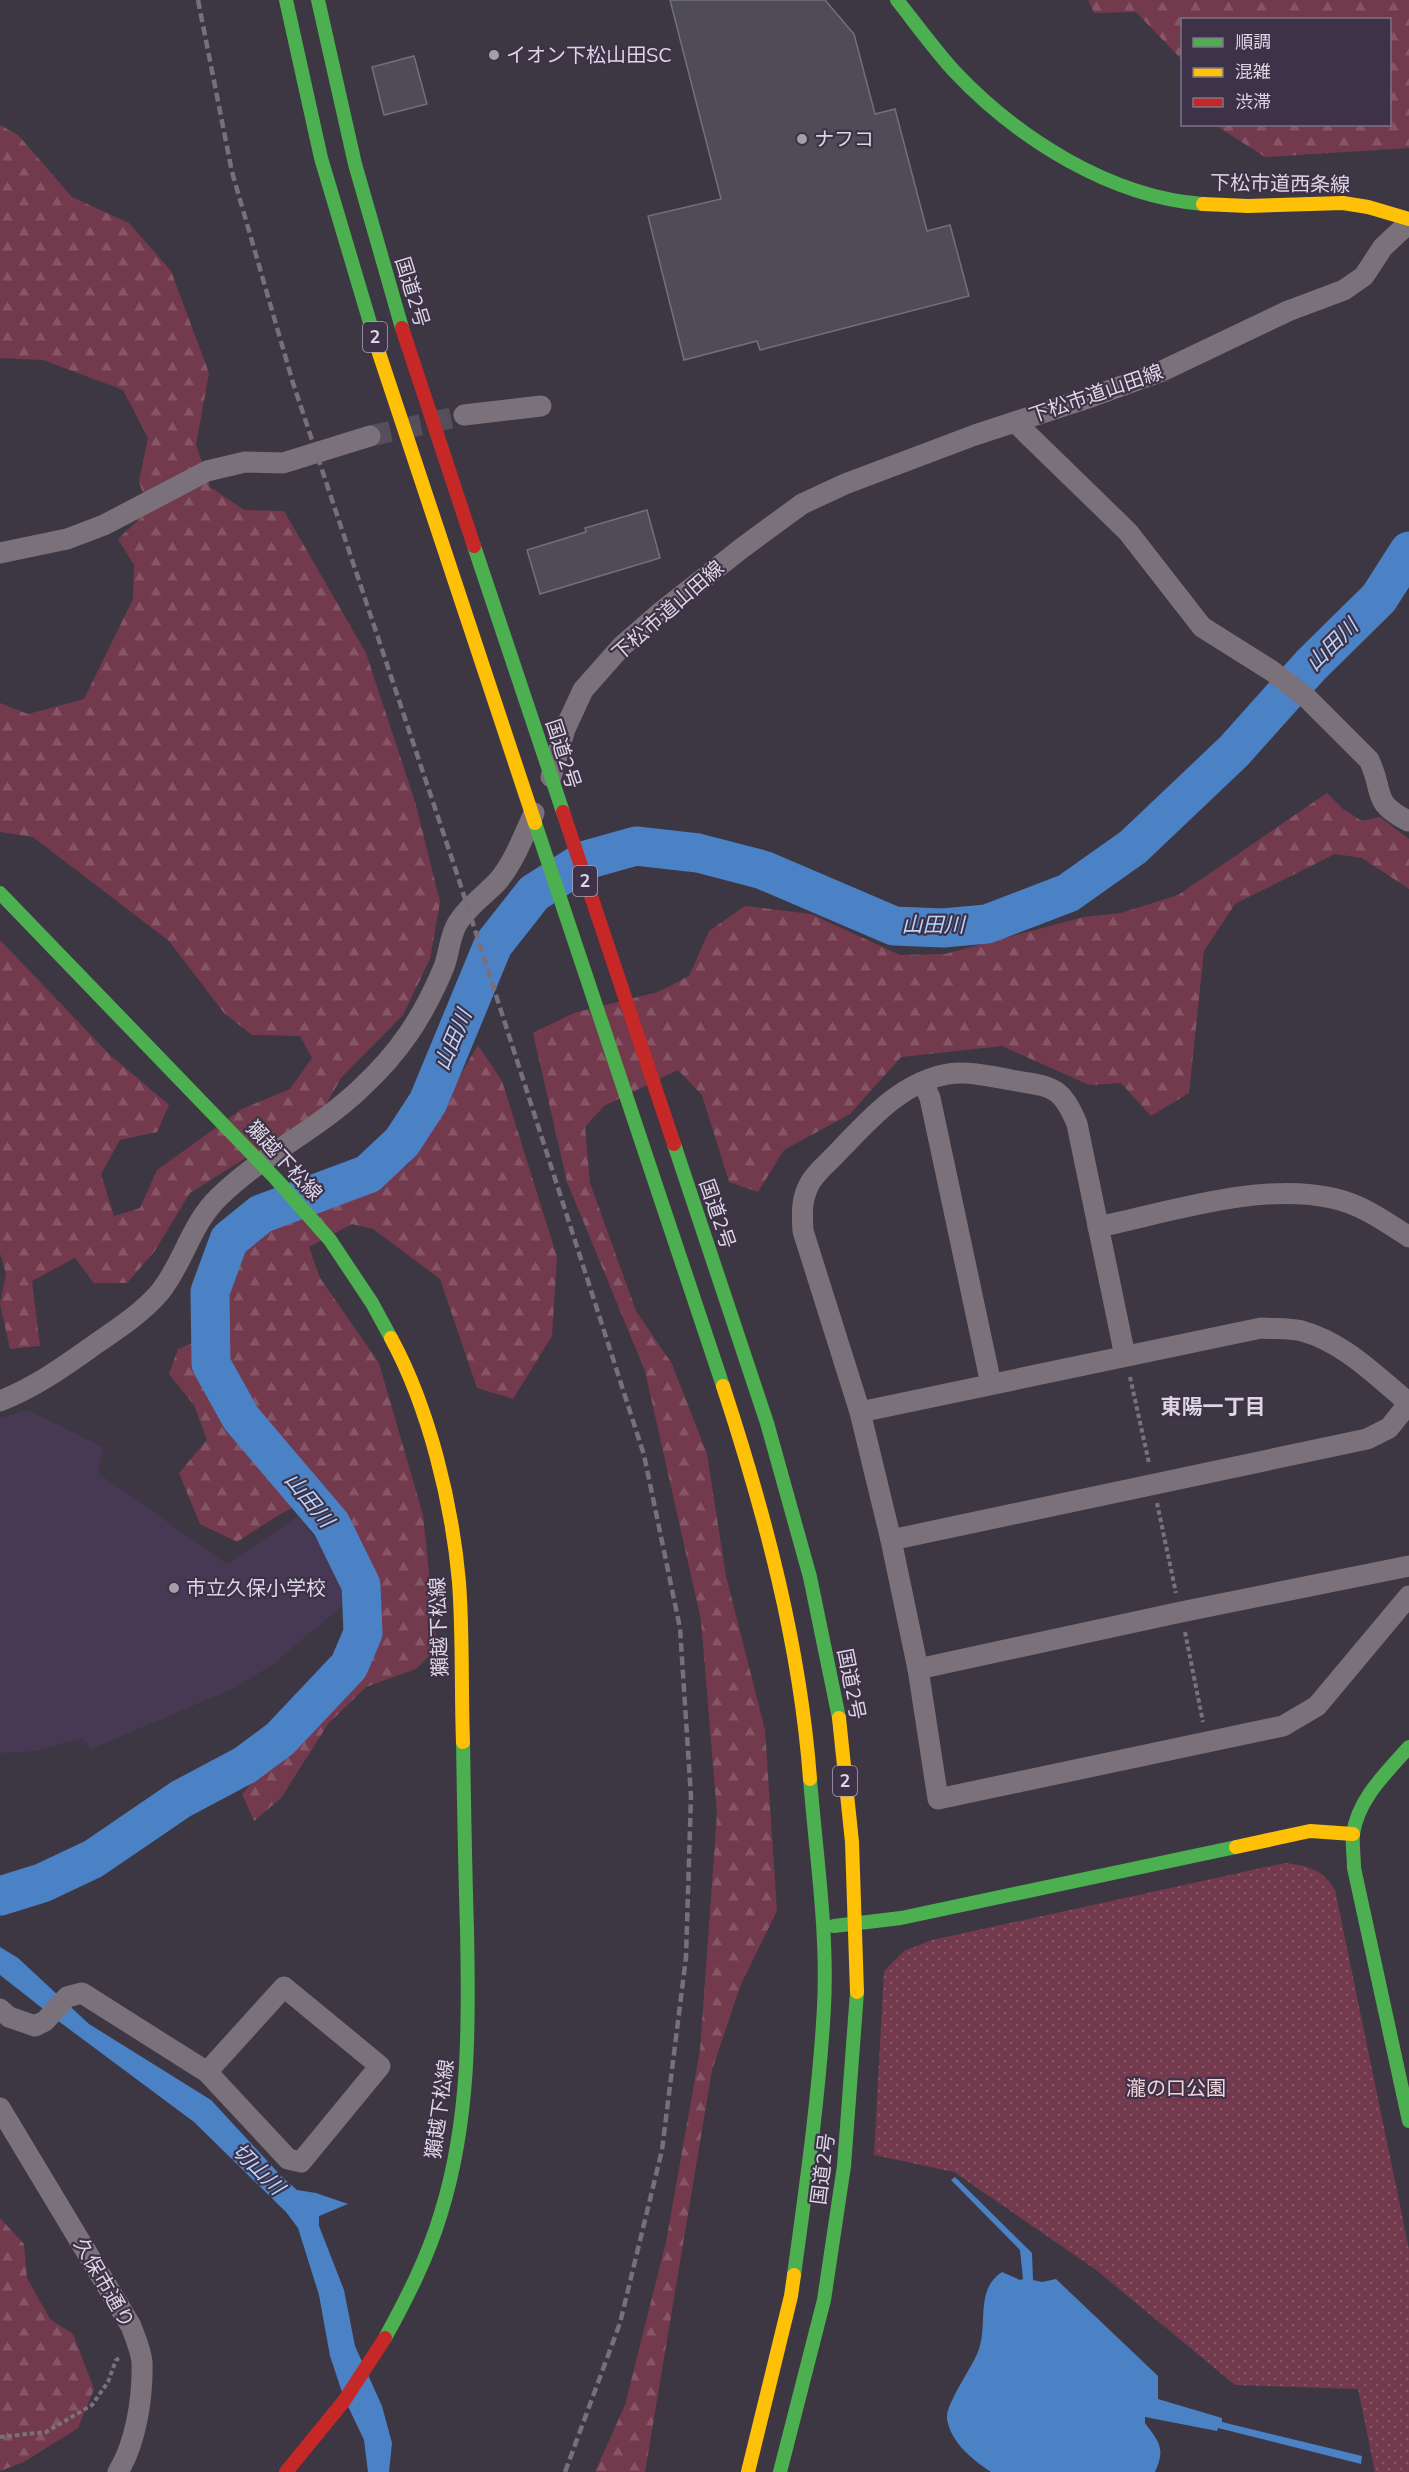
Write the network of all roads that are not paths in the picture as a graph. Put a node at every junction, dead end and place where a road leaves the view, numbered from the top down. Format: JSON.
{"nodes":[{"id":1,"x":286,"y":0,"type":"edge"},
{"id":2,"x":318,"y":0,"type":"edge"},
{"id":3,"x":897,"y":0,"type":"edge"},
{"id":4,"x":1409,"y":221,"type":"edge"},
{"id":5,"x":541,"y":406,"type":"dead end"},
{"id":6,"x":464,"y":415,"type":"tunnel mouth"},
{"id":7,"x":1015,"y":422,"type":"junction"},
{"id":8,"x":370,"y":436,"type":"tunnel mouth"},
{"id":9,"x":0,"y":553,"type":"edge"},
{"id":10,"x":1408,"y":821,"type":"edge"},
{"id":11,"x":0,"y":893,"type":"edge"},
{"id":12,"x":923,"y":1082,"type":"junction"},
{"id":13,"x":1098,"y":1227,"type":"junction"},
{"id":14,"x":1409,"y":1237,"type":"edge"},
{"id":15,"x":1125,"y":1356,"type":"junction"},
{"id":16,"x":991,"y":1384,"type":"junction"},
{"id":17,"x":0,"y":1401,"type":"edge"},
{"id":18,"x":1409,"y":1403,"type":"edge"},
{"id":19,"x":860,"y":1412,"type":"junction"},
{"id":20,"x":891,"y":1540,"type":"junction"},
{"id":21,"x":1409,"y":1566,"type":"edge"},
{"id":22,"x":1409,"y":1596,"type":"edge"},
{"id":23,"x":918,"y":1669,"type":"junction"},
{"id":24,"x":1409,"y":1748,"type":"edge"},
{"id":25,"x":1353,"y":1834,"type":"junction"},
{"id":26,"x":855,"y":1925,"type":"junction"},
{"id":27,"x":822,"y":1926,"type":"junction"},
{"id":28,"x":0,"y":2009,"type":"edge"},
{"id":29,"x":207,"y":2072,"type":"junction"},
{"id":30,"x":0,"y":2108,"type":"edge"},
{"id":31,"x":1409,"y":2121,"type":"edge"},
{"id":32,"x":117,"y":2472,"type":"edge"},
{"id":33,"x":286,"y":2472,"type":"edge"},
{"id":34,"x":748,"y":2472,"type":"edge"},
{"id":35,"x":780,"y":2472,"type":"edge"}],
"edges":[{"from":1,"to":27,"type":"main road","name":"国道2号","number":"2"},
{"from":2,"to":26,"type":"main road","name":"国道2号","number":"2"},
{"from":3,"to":4,"type":"main road","name":"下松市道西条線"},
{"from":4,"to":7,"type":"street","name":"下松市道山田線"},
{"from":5,"to":6,"type":"street"},
{"from":7,"to":10,"type":"street"},
{"from":7,"to":17,"type":"street","name":"下松市道山田線"},
{"from":8,"to":9,"type":"street"},
{"from":11,"to":33,"type":"main road","name":"獺越下松線"},
{"from":12,"to":13,"type":"street"},
{"from":12,"to":16,"type":"street"},
{"from":12,"to":19,"type":"street"},
{"from":13,"to":14,"type":"street"},
{"from":13,"to":15,"type":"street"},
{"from":15,"to":16,"type":"street"},
{"from":15,"to":18,"type":"street"},
{"from":16,"to":19,"type":"street"},
{"from":18,"to":20,"type":"street"},
{"from":19,"to":20,"type":"street"},
{"from":20,"to":23,"type":"street"},
{"from":21,"to":23,"type":"street"},
{"from":22,"to":23,"type":"street"},
{"from":24,"to":25,"type":"main road"},
{"from":25,"to":26,"type":"main road"},
{"from":25,"to":31,"type":"main road"},
{"from":26,"to":27,"type":"main road"},
{"from":26,"to":35,"type":"main road","name":"国道2号","number":"2"},
{"from":27,"to":34,"type":"main road","name":"国道2号","number":"2"},
{"from":28,"to":29,"type":"street"},
{"from":29,"to":29,"type":"street"},
{"from":30,"to":32,"type":"street","name":"久保市通り"}]}
